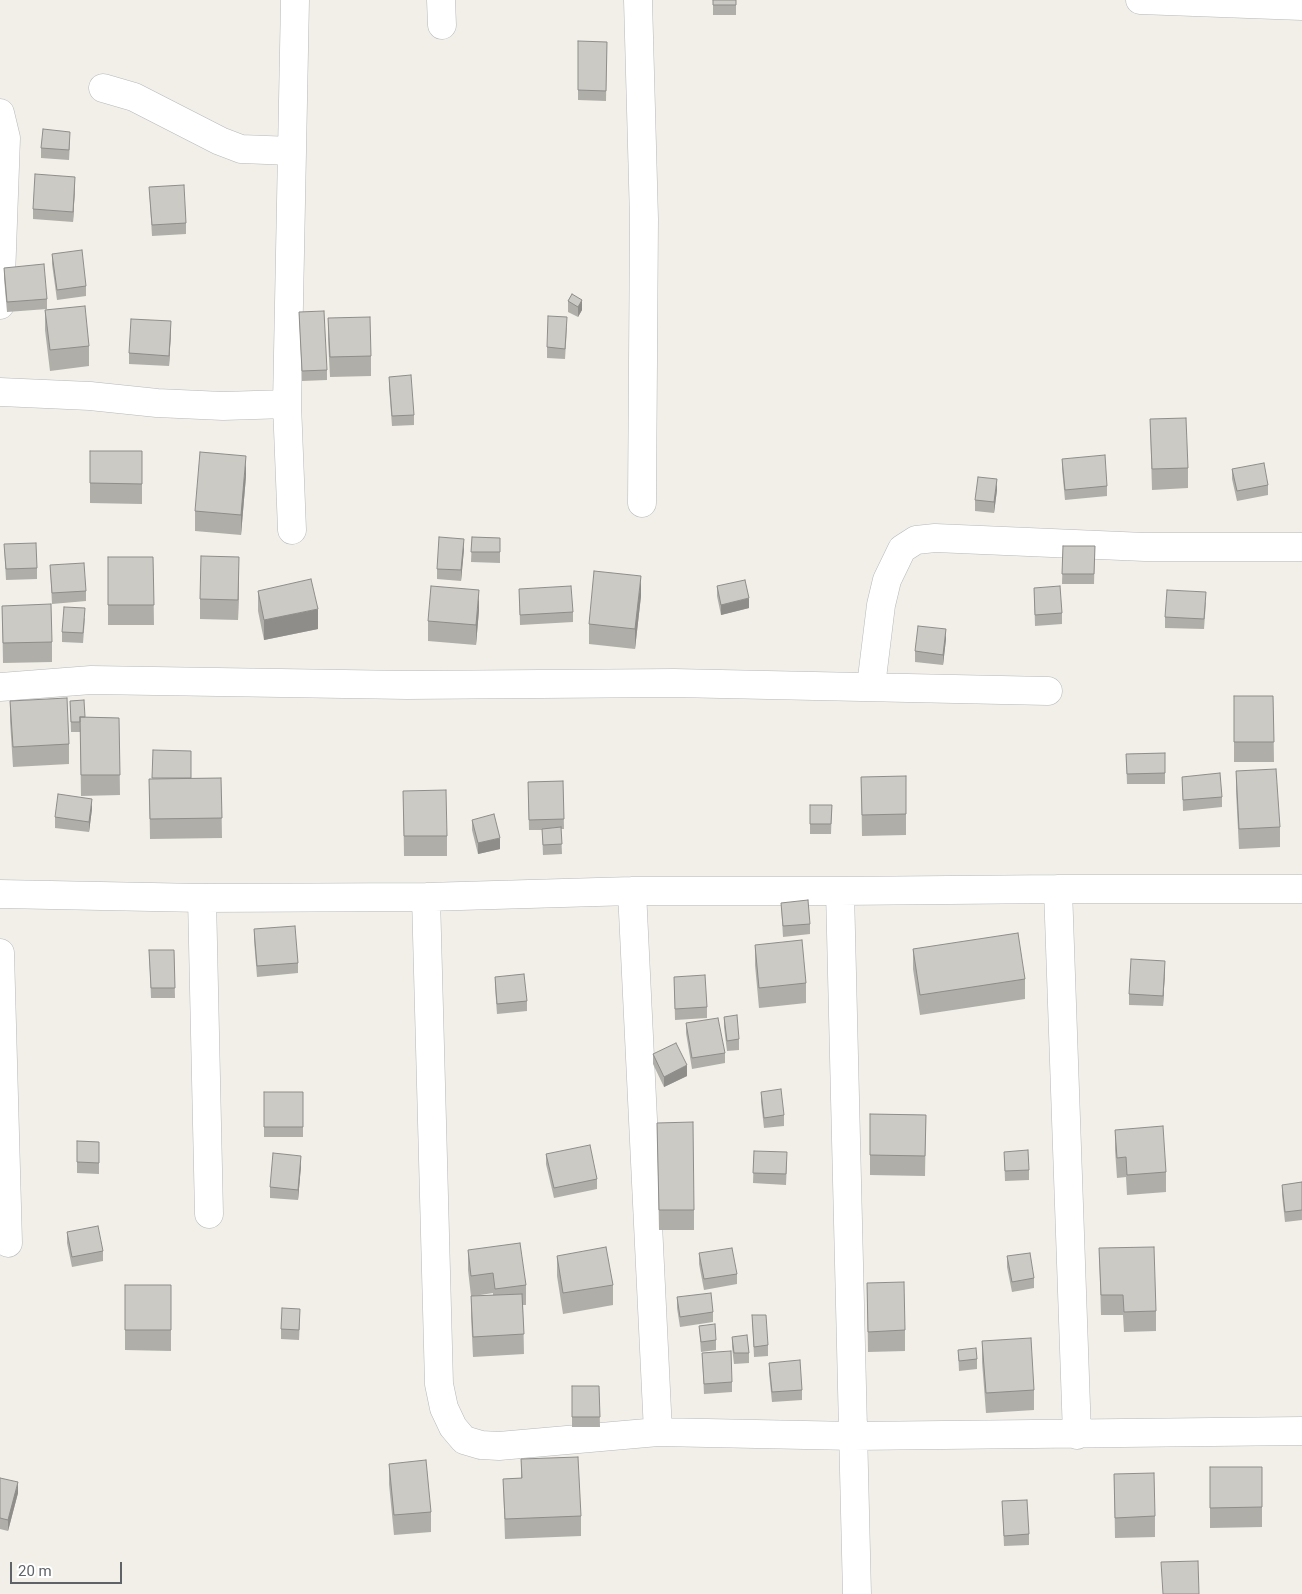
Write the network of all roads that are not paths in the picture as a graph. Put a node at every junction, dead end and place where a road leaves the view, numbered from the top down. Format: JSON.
{"nodes":[{"id":1,"x":295,"y":0,"type":"edge"},
{"id":2,"x":638,"y":0,"type":"edge"},
{"id":3,"x":1140,"y":0,"type":"edge"},
{"id":4,"x":1302,"y":6,"type":"edge"},
{"id":5,"x":103,"y":88,"type":"dead end"},
{"id":6,"x":0,"y":113,"type":"edge"},
{"id":7,"x":292,"y":151,"type":"junction"},
{"id":8,"x":1,"y":248,"type":"edge"},
{"id":9,"x":0,"y":305,"type":"edge"},
{"id":10,"x":0,"y":392,"type":"edge"},
{"id":11,"x":287,"y":404,"type":"junction"},
{"id":12,"x":642,"y":503,"type":"dead end"},
{"id":13,"x":292,"y":530,"type":"dead end"},
{"id":14,"x":1302,"y":547,"type":"edge"},
{"id":15,"x":871,"y":686,"type":"junction"},
{"id":16,"x":0,"y":688,"type":"edge"},
{"id":17,"x":1048,"y":691,"type":"dead end"},
{"id":18,"x":1058,"y":888,"type":"junction"},
{"id":19,"x":1302,"y":888,"type":"edge"},
{"id":20,"x":632,"y":891,"type":"junction"},
{"id":21,"x":840,"y":891,"type":"junction"},
{"id":22,"x":0,"y":894,"type":"edge"},
{"id":23,"x":426,"y":897,"type":"junction"},
{"id":24,"x":202,"y":898,"type":"junction"},
{"id":25,"x":0,"y":953,"type":"edge"},
{"id":26,"x":208,"y":1214,"type":"dead end"},
{"id":27,"x":8,"y":1243,"type":"dead end"},
{"id":28,"x":1302,"y":1431,"type":"edge"},
{"id":29,"x":658,"y":1432,"type":"junction"},
{"id":30,"x":1077,"y":1435,"type":"junction"},
{"id":31,"x":854,"y":1436,"type":"junction"},
{"id":32,"x":857,"y":1594,"type":"edge"}],
"edges":[{"from":1,"to":7,"type":"street"},
{"from":2,"to":12,"type":"street"},
{"from":3,"to":4,"type":"street"},
{"from":5,"to":7,"type":"street"},
{"from":6,"to":8,"type":"street"},
{"from":7,"to":11,"type":"street"},
{"from":8,"to":9,"type":"street"},
{"from":10,"to":11,"type":"street"},
{"from":11,"to":13,"type":"street"},
{"from":14,"to":15,"type":"street"},
{"from":15,"to":16,"type":"street"},
{"from":15,"to":17,"type":"street"},
{"from":18,"to":19,"type":"street"},
{"from":18,"to":21,"type":"street"},
{"from":18,"to":30,"type":"street"},
{"from":20,"to":21,"type":"street"},
{"from":20,"to":23,"type":"street"},
{"from":20,"to":29,"type":"street"},
{"from":21,"to":31,"type":"street"},
{"from":22,"to":24,"type":"street"},
{"from":23,"to":24,"type":"street"},
{"from":23,"to":29,"type":"street"},
{"from":24,"to":26,"type":"street"},
{"from":25,"to":27,"type":"street"},
{"from":28,"to":30,"type":"street"},
{"from":29,"to":31,"type":"street"},
{"from":30,"to":31,"type":"street"},
{"from":31,"to":32,"type":"street"}]}
